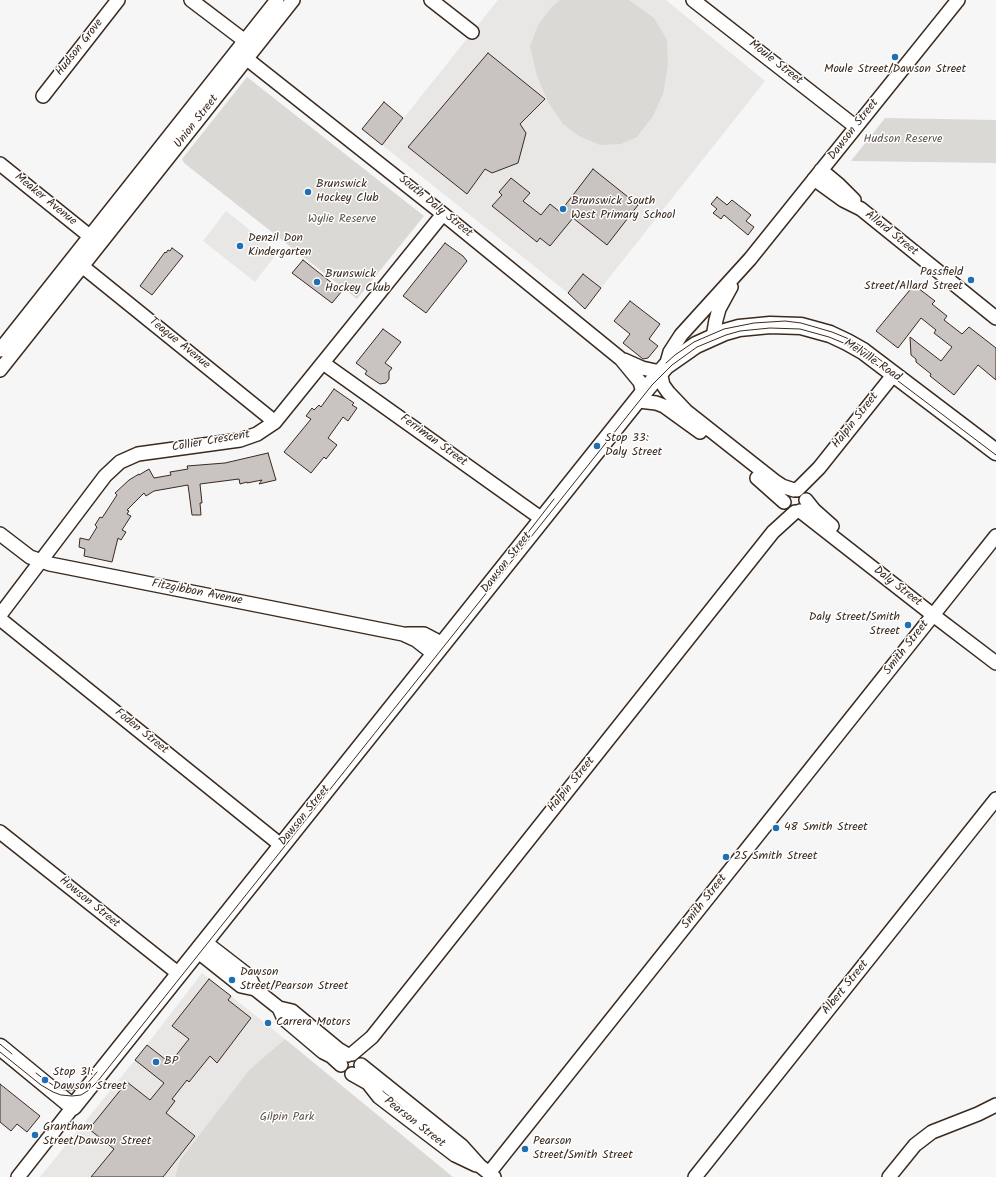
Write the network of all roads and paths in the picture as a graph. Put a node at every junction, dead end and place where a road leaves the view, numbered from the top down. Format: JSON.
{"nodes":[{"id":1,"x":118,"y":0,"type":"edge"},
{"id":2,"x":191,"y":0,"type":"edge"},
{"id":3,"x":277,"y":0,"type":"edge"},
{"id":4,"x":293,"y":0,"type":"edge"},
{"id":5,"x":431,"y":0,"type":"edge"},
{"id":6,"x":693,"y":0,"type":"edge"},
{"id":7,"x":958,"y":0,"type":"edge"},
{"id":8,"x":472,"y":32,"type":"dead end"},
{"id":9,"x":245,"y":41,"type":"junction"},
{"id":10,"x":246,"y":59,"type":"junction"},
{"id":11,"x":43,"y":96,"type":"dead end"},
{"id":12,"x":856,"y":126,"type":"junction"},
{"id":13,"x":0,"y":164,"type":"edge"},
{"id":14,"x":818,"y":175,"type":"junction"},
{"id":15,"x":443,"y":214,"type":"junction"},
{"id":16,"x":96,"y":240,"type":"junction"},
{"id":17,"x":750,"y":259,"type":"junction"},
{"id":18,"x":82,"y":266,"type":"junction"},
{"id":19,"x":996,"y":318,"type":"edge"},
{"id":20,"x":713,"y":337,"type":"junction"},
{"id":21,"x":0,"y":350,"type":"edge"},
{"id":22,"x":621,"y":358,"type":"junction"},
{"id":23,"x":323,"y":363,"type":"junction"},
{"id":24,"x":663,"y":369,"type":"junction"},
{"id":25,"x":0,"y":370,"type":"edge"},
{"id":26,"x":894,"y":374,"type":"junction"},
{"id":27,"x":639,"y":397,"type":"junction"},
{"id":28,"x":275,"y":422,"type":"junction"},
{"id":29,"x":996,"y":452,"type":"edge"},
{"id":30,"x":796,"y":501,"type":"junction"},
{"id":31,"x":542,"y":519,"type":"junction"},
{"id":32,"x":0,"y":534,"type":"edge"},
{"id":33,"x":996,"y":536,"type":"edge"},
{"id":34,"x":41,"y":561,"type":"junction"},
{"id":35,"x":935,"y":612,"type":"junction"},
{"id":36,"x":0,"y":616,"type":"edge"},
{"id":37,"x":0,"y":619,"type":"edge"},
{"id":38,"x":439,"y":649,"type":"junction"},
{"id":39,"x":996,"y":653,"type":"edge"},
{"id":40,"x":996,"y":663,"type":"edge"},
{"id":41,"x":996,"y":799,"type":"edge"},
{"id":42,"x":0,"y":832,"type":"edge"},
{"id":43,"x":282,"y":846,"type":"junction"},
{"id":44,"x":201,"y":946,"type":"junction"},
{"id":45,"x":179,"y":974,"type":"junction"},
{"id":46,"x":0,"y":1047,"type":"edge"},
{"id":47,"x":352,"y":1062,"type":"junction"},
{"id":48,"x":996,"y":1105,"type":"edge"},
{"id":49,"x":73,"y":1107,"type":"junction"},
{"id":50,"x":488,"y":1172,"type":"edge"},
{"id":51,"x":18,"y":1177,"type":"edge"},
{"id":52,"x":695,"y":1177,"type":"edge"},
{"id":53,"x":890,"y":1177,"type":"edge"}],
"edges":[{"from":1,"to":11,"type":"street","name":"Hudson Grove"},
{"from":2,"to":9,"type":"street"},
{"from":3,"to":9,"type":"street","name":"Union Street"},
{"from":4,"to":10,"type":"street","name":"Union Street"},
{"from":5,"to":8,"type":"street"},
{"from":6,"to":12,"type":"street","name":"Moule Street"},
{"from":7,"to":12,"type":"street","name":"Dawson Street"},
{"from":9,"to":16,"type":"street","name":"Union Street"},
{"from":10,"to":15,"type":"street","name":"South Daly Street"},
{"from":10,"to":16,"type":"street","name":"Union Street"},
{"from":12,"to":14,"type":"street","name":"Dawson Street"},
{"from":13,"to":16,"type":"street","name":"Meaker Avenue"},
{"from":14,"to":17,"type":"street","name":"Dawson Street"},
{"from":14,"to":19,"type":"street","name":"Allard Street"},
{"from":15,"to":22,"type":"street","name":"South Daly Street"},
{"from":15,"to":23,"type":"street","name":"Collier Crescent"},
{"from":16,"to":18,"type":"street","name":"Union Street"},
{"from":16,"to":21,"type":"street","name":"Union Street"},
{"from":17,"to":20,"type":"street","name":"Dawson Street"},
{"from":17,"to":24,"type":"street","name":"Dawson Street"},
{"from":18,"to":25,"type":"street","name":"Union Street"},
{"from":18,"to":28,"type":"street","name":"Teague Avenue"},
{"from":20,"to":24,"type":"main road","name":"Melville Road"},
{"from":20,"to":26,"type":"main road","name":"Melville Road"},
{"from":22,"to":24,"type":"street","name":"South Daly Street"},
{"from":22,"to":27,"type":"street","name":"South Daly Street"},
{"from":23,"to":28,"type":"street","name":"Collier Crescent"},
{"from":23,"to":31,"type":"street","name":"Ferriman Street"},
{"from":24,"to":27,"type":"main road","name":"Dawson Street"},
{"from":24,"to":30,"type":"street","name":"Daly Street"},
{"from":26,"to":29,"type":"main road","name":"Melville Road"},
{"from":26,"to":30,"type":"street","name":"Halpin Street"},
{"from":27,"to":30,"type":"street","name":"Daly Street"},
{"from":27,"to":31,"type":"main road","name":"Dawson Street"},
{"from":28,"to":34,"type":"street","name":"Collier Crescent"},
{"from":30,"to":35,"type":"street","name":"Daly Street"},
{"from":30,"to":47,"type":"street","name":"Halpin Street"},
{"from":31,"to":38,"type":"main road","name":"Dawson Street"},
{"from":32,"to":34,"type":"street","name":"Fitzgibbon Avenue"},
{"from":33,"to":35,"type":"street","name":"Smith Street"},
{"from":34,"to":36,"type":"street","name":"Collier Crescent"},
{"from":34,"to":38,"type":"street","name":"Fitzgibbon Avenue"},
{"from":35,"to":39,"type":"street","name":"Daly Street"},
{"from":35,"to":40,"type":"street","name":"Daly Street"},
{"from":35,"to":50,"type":"street","name":"Smith Street"},
{"from":37,"to":43,"type":"street","name":"Foden Street"},
{"from":38,"to":43,"type":"main road","name":"Dawson Street"},
{"from":41,"to":52,"type":"street","name":"Albert Street"},
{"from":42,"to":45,"type":"street","name":"Howson Street"},
{"from":43,"to":44,"type":"main road","name":"Dawson Street"},
{"from":44,"to":45,"type":"main road","name":"Dawson Street"},
{"from":44,"to":47,"type":"street","name":"Pearson Street"},
{"from":45,"to":49,"type":"main road","name":"Dawson Street"},
{"from":46,"to":49,"type":"main road"},
{"from":47,"to":50,"type":"street","name":"Pearson Street"},
{"from":48,"to":53,"type":"street"},
{"from":49,"to":51,"type":"street","name":"Dawson Street"}]}
